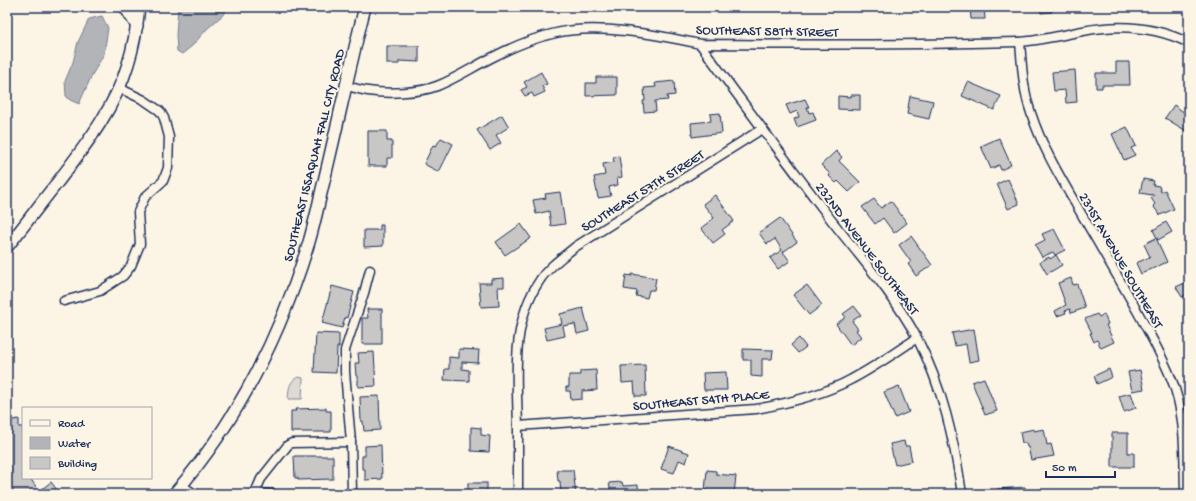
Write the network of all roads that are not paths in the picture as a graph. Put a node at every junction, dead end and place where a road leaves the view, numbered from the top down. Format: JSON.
{"nodes":[{"id":1,"x":125,"y":7,"type":"edge"},
{"id":2,"x":139,"y":7,"type":"edge"},
{"id":3,"x":365,"y":7,"type":"edge"},
{"id":4,"x":137,"y":26,"type":"junction"},
{"id":5,"x":1020,"y":42,"type":"junction"},
{"id":6,"x":1189,"y":43,"type":"edge"},
{"id":7,"x":700,"y":44,"type":"junction"},
{"id":8,"x":347,"y":86,"type":"junction"},
{"id":9,"x":119,"y":88,"type":"junction"},
{"id":10,"x":762,"y":129,"type":"junction"},
{"id":11,"x":7,"y":248,"type":"edge"},
{"id":12,"x":370,"y":270,"type":"dead end"},
{"id":13,"x":64,"y":301,"type":"dead end"},
{"id":14,"x":917,"y":338,"type":"junction"},
{"id":15,"x":518,"y":426,"type":"junction"},
{"id":16,"x":351,"y":442,"type":"junction"},
{"id":17,"x":178,"y":490,"type":"edge"},
{"id":18,"x":253,"y":493,"type":"edge"},
{"id":19,"x":194,"y":494,"type":"edge"},
{"id":20,"x":273,"y":494,"type":"edge"},
{"id":21,"x":352,"y":494,"type":"edge"},
{"id":22,"x":518,"y":494,"type":"edge"},
{"id":23,"x":962,"y":494,"type":"edge"},
{"id":24,"x":1185,"y":494,"type":"edge"}],
"edges":[{"from":1,"to":4,"type":"main road"},
{"from":2,"to":4,"type":"main road"},
{"from":3,"to":8,"type":"main road","name":"SOUTHEAST ISSAQUAH FALL CITY ROAD"},
{"from":4,"to":9,"type":"main road"},
{"from":5,"to":6,"type":"street","name":"SOUTHEAST 58TH STREET"},
{"from":5,"to":7,"type":"street","name":"SOUTHEAST 58TH STREET"},
{"from":5,"to":24,"type":"street","name":"231ST AVENUE SOUTHEAST"},
{"from":7,"to":8,"type":"street","name":"SOUTHEAST 58TH STREET"},
{"from":7,"to":10,"type":"street","name":"232ND AVENUE SOUTHEAST"},
{"from":8,"to":17,"type":"main road","name":"SOUTHEAST ISSAQUAH FALL CITY ROAD"},
{"from":9,"to":11,"type":"main road"},
{"from":9,"to":13,"type":"street"},
{"from":10,"to":14,"type":"street","name":"232ND AVENUE SOUTHEAST"},
{"from":10,"to":15,"type":"street","name":"SOUTHEAST 57TH STREET"},
{"from":12,"to":16,"type":"street"},
{"from":14,"to":15,"type":"street","name":"SOUTHEAST 54TH PLACE"},
{"from":14,"to":23,"type":"street","name":"232ND AVENUE SOUTHEAST"},
{"from":15,"to":22,"type":"street","name":"SOUTHEAST 57TH STREET"},
{"from":16,"to":18,"type":"street"},
{"from":16,"to":21,"type":"street"},
{"from":17,"to":19,"type":"street"},
{"from":18,"to":20,"type":"street"}]}
